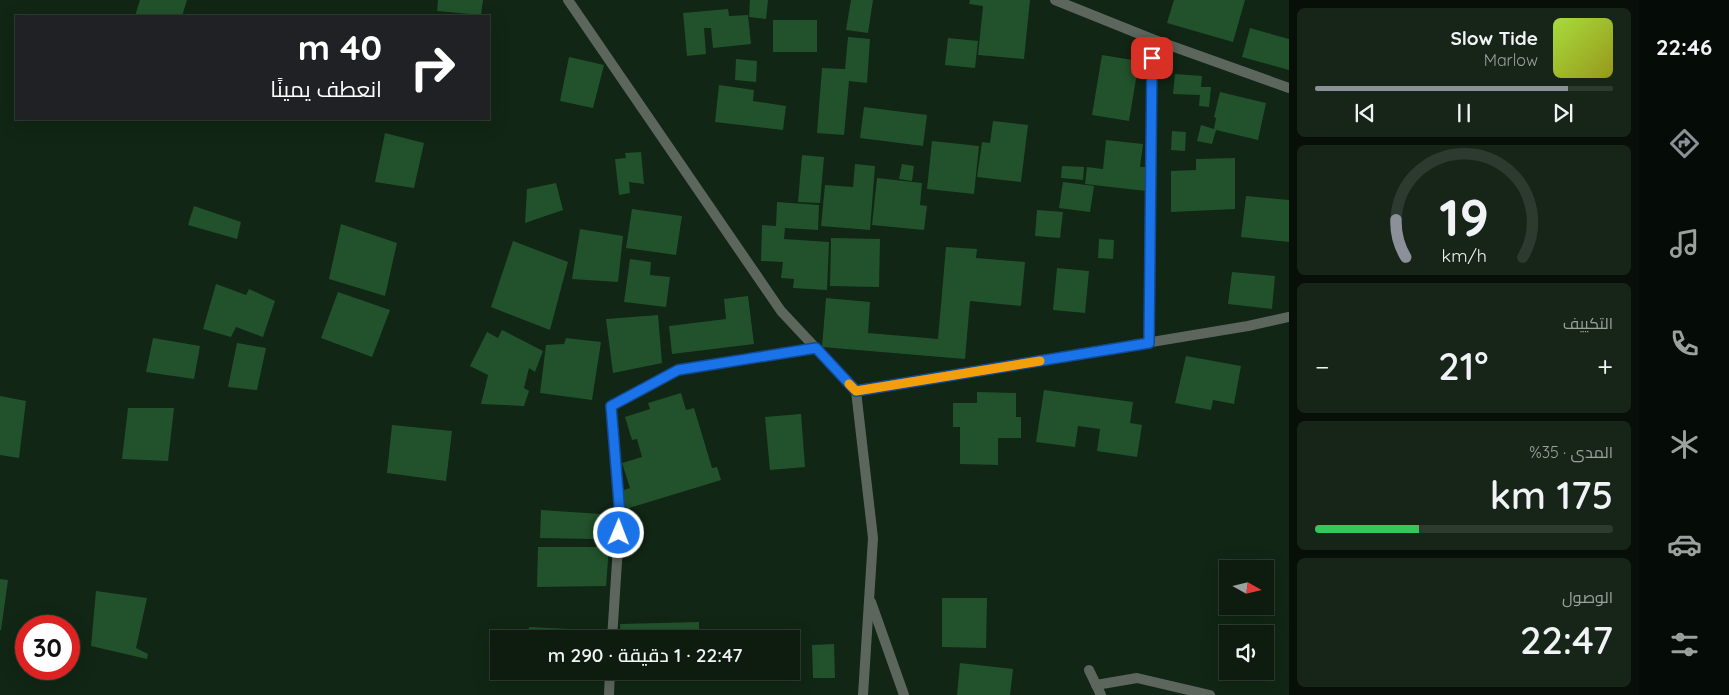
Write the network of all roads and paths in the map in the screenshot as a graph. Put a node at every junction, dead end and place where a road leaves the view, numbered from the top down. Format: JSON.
{"nodes":[{"id":1,"x":568,"y":0,"type":"edge"},
{"id":2,"x":1055,"y":0,"type":"edge"},
{"id":3,"x":1152,"y":39,"type":"junction"},
{"id":4,"x":1289,"y":88,"type":"edge"},
{"id":5,"x":1289,"y":317,"type":"edge"},
{"id":6,"x":1149,"y":343,"type":"junction"},
{"id":7,"x":816,"y":348,"type":"junction"},
{"id":8,"x":856,"y":391,"type":"junction"},
{"id":9,"x":870,"y":597,"type":"junction"},
{"id":10,"x":613,"y":630,"type":"edge"},
{"id":11,"x":1089,"y":670,"type":"dead end"},
{"id":12,"x":609,"y":680,"type":"edge"},
{"id":13,"x":1096,"y":685,"type":"junction"},
{"id":14,"x":608,"y":695,"type":"edge"},
{"id":15,"x":863,"y":695,"type":"edge"},
{"id":16,"x":904,"y":695,"type":"edge"},
{"id":17,"x":1101,"y":695,"type":"edge"},
{"id":18,"x":1210,"y":695,"type":"edge"}],
"edges":[{"from":1,"to":7,"type":"street"},
{"from":2,"to":3,"type":"street"},
{"from":3,"to":4,"type":"street"},
{"from":3,"to":6,"type":"street"},
{"from":5,"to":6,"type":"street"},
{"from":6,"to":8,"type":"street"},
{"from":7,"to":8,"type":"street"},
{"from":7,"to":10,"type":"street"},
{"from":8,"to":9,"type":"street"},
{"from":9,"to":15,"type":"street"},
{"from":9,"to":16,"type":"street"},
{"from":11,"to":13,"type":"street"},
{"from":12,"to":14,"type":"street"},
{"from":13,"to":17,"type":"street"},
{"from":13,"to":18,"type":"street"}]}
